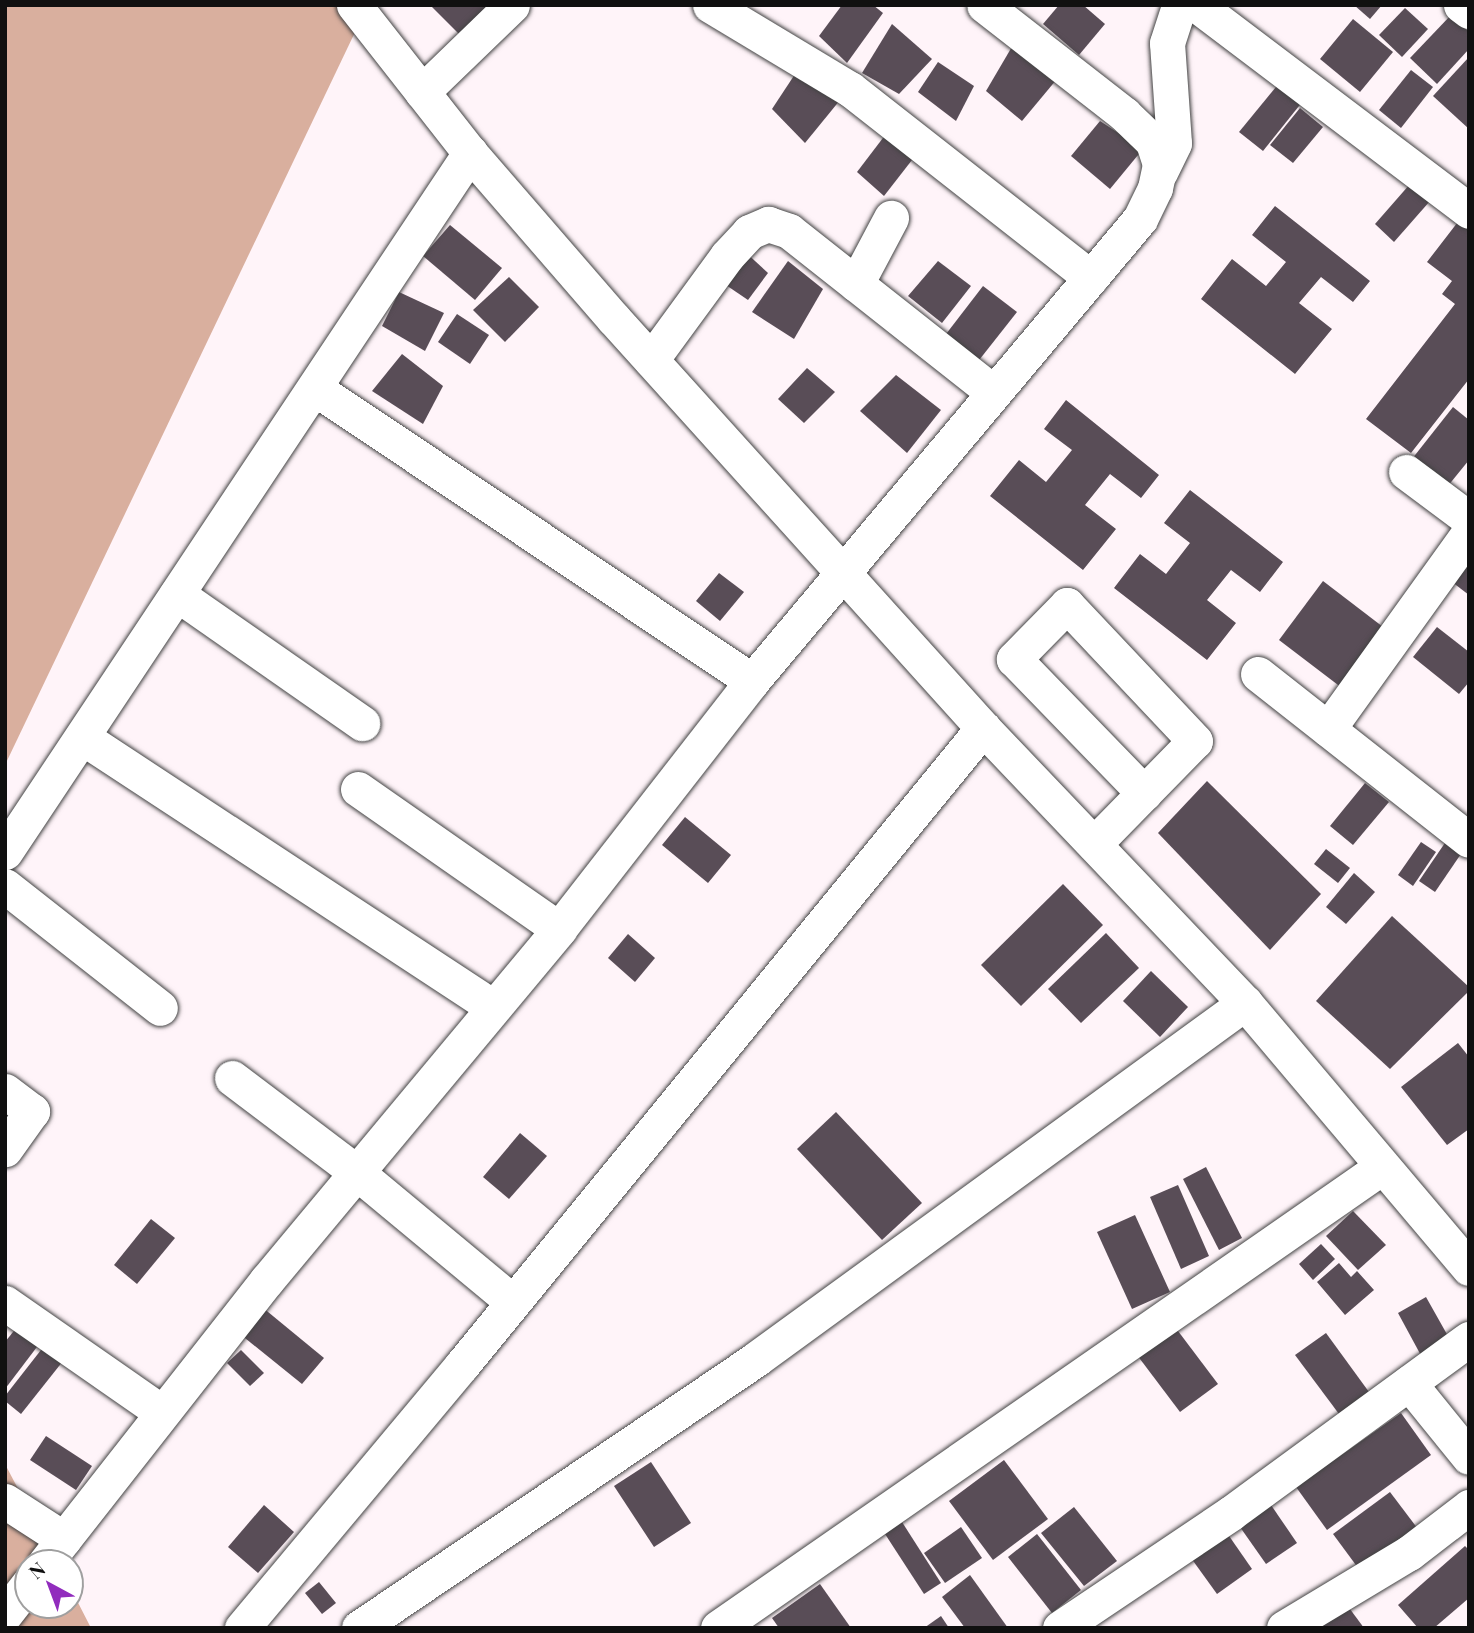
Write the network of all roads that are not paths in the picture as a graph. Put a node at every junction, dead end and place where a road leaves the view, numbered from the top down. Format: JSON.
{"nodes":[{"id":1,"x":354,"y":5,"type":"edge"},
{"id":2,"x":512,"y":5,"type":"edge"},
{"id":3,"x":710,"y":5,"type":"edge"},
{"id":4,"x":984,"y":5,"type":"edge"},
{"id":5,"x":1179,"y":5,"type":"edge"},
{"id":6,"x":1197,"y":5,"type":"edge"},
{"id":7,"x":1461,"y":5,"type":"edge"},
{"id":8,"x":1469,"y":11,"type":"edge"},
{"id":9,"x":422,"y":92,"type":"junction"},
{"id":10,"x":470,"y":153,"type":"junction"},
{"id":11,"x":1156,"y":182,"type":"junction"},
{"id":12,"x":1469,"y":211,"type":"edge"},
{"id":13,"x":891,"y":218,"type":"dead end"},
{"id":14,"x":1091,"y":278,"type":"junction"},
{"id":15,"x":856,"y":284,"type":"junction"},
{"id":16,"x":651,"y":359,"type":"junction"},
{"id":17,"x":316,"y":389,"type":"junction"},
{"id":18,"x":994,"y":393,"type":"junction"},
{"id":19,"x":1406,"y":472,"type":"dead end"},
{"id":20,"x":1469,"y":519,"type":"edge"},
{"id":21,"x":1469,"y":533,"type":"edge"},
{"id":22,"x":843,"y":572,"type":"junction"},
{"id":23,"x":177,"y":594,"type":"junction"},
{"id":24,"x":1258,"y":674,"type":"dead end"},
{"id":25,"x":752,"y":681,"type":"junction"},
{"id":26,"x":362,"y":723,"type":"dead end"},
{"id":27,"x":984,"y":727,"type":"junction"},
{"id":28,"x":1328,"y":729,"type":"junction"},
{"id":29,"x":82,"y":737,"type":"junction"},
{"id":30,"x":358,"y":789,"type":"dead end"},
{"id":31,"x":1144,"y":793,"type":"junction"},
{"id":32,"x":1469,"y":840,"type":"edge"},
{"id":33,"x":1094,"y":844,"type":"junction"},
{"id":34,"x":5,"y":852,"type":"edge"},
{"id":35,"x":5,"y":886,"type":"edge"},
{"id":36,"x":559,"y":929,"type":"junction"},
{"id":37,"x":1245,"y":1003,"type":"junction"},
{"id":38,"x":493,"y":1007,"type":"junction"},
{"id":39,"x":160,"y":1008,"type":"dead end"},
{"id":40,"x":232,"y":1078,"type":"dead end"},
{"id":41,"x":5,"y":1091,"type":"edge"},
{"id":42,"x":5,"y":1149,"type":"edge"},
{"id":43,"x":1382,"y":1167,"type":"junction"},
{"id":44,"x":355,"y":1171,"type":"junction"},
{"id":45,"x":1469,"y":1268,"type":"edge"},
{"id":46,"x":513,"y":1302,"type":"junction"},
{"id":47,"x":5,"y":1303,"type":"edge"},
{"id":48,"x":1469,"y":1339,"type":"edge"},
{"id":49,"x":1409,"y":1383,"type":"junction"},
{"id":50,"x":161,"y":1412,"type":"junction"},
{"id":51,"x":1469,"y":1457,"type":"edge"},
{"id":52,"x":5,"y":1501,"type":"edge"},
{"id":53,"x":1469,"y":1507,"type":"edge"},
{"id":54,"x":52,"y":1549,"type":"edge"},
{"id":55,"x":56,"y":1549,"type":"edge"},
{"id":56,"x":242,"y":1628,"type":"edge"},
{"id":57,"x":359,"y":1628,"type":"edge"},
{"id":58,"x":719,"y":1628,"type":"edge"},
{"id":59,"x":1060,"y":1628,"type":"edge"},
{"id":60,"x":1284,"y":1628,"type":"edge"}],
"edges":[{"from":1,"to":9,"type":"street"},
{"from":2,"to":9,"type":"street"},
{"from":3,"to":14,"type":"street"},
{"from":4,"to":11,"type":"street"},
{"from":5,"to":11,"type":"street"},
{"from":6,"to":12,"type":"street"},
{"from":7,"to":8,"type":"street"},
{"from":9,"to":10,"type":"street"},
{"from":10,"to":16,"type":"street"},
{"from":10,"to":17,"type":"street"},
{"from":11,"to":14,"type":"street"},
{"from":13,"to":15,"type":"street"},
{"from":14,"to":18,"type":"street"},
{"from":15,"to":16,"type":"street"},
{"from":15,"to":18,"type":"street"},
{"from":16,"to":22,"type":"street"},
{"from":17,"to":23,"type":"street"},
{"from":17,"to":25,"type":"street"},
{"from":18,"to":22,"type":"street"},
{"from":19,"to":20,"type":"street"},
{"from":21,"to":28,"type":"street"},
{"from":22,"to":25,"type":"street"},
{"from":22,"to":27,"type":"street"},
{"from":23,"to":26,"type":"street"},
{"from":23,"to":29,"type":"street"},
{"from":24,"to":28,"type":"street"},
{"from":25,"to":36,"type":"street"},
{"from":27,"to":33,"type":"street"},
{"from":27,"to":46,"type":"street"},
{"from":28,"to":32,"type":"street"},
{"from":29,"to":34,"type":"street"},
{"from":29,"to":38,"type":"street"},
{"from":30,"to":36,"type":"street"},
{"from":31,"to":31,"type":"street"},
{"from":31,"to":33,"type":"street"},
{"from":33,"to":37,"type":"street"},
{"from":35,"to":39,"type":"street"},
{"from":36,"to":38,"type":"street"},
{"from":37,"to":43,"type":"street"},
{"from":37,"to":57,"type":"street"},
{"from":38,"to":44,"type":"street"},
{"from":40,"to":44,"type":"street"},
{"from":41,"to":42,"type":"street"},
{"from":43,"to":45,"type":"street"},
{"from":43,"to":58,"type":"street"},
{"from":44,"to":46,"type":"street"},
{"from":44,"to":50,"type":"street"},
{"from":46,"to":56,"type":"street"},
{"from":47,"to":50,"type":"street"},
{"from":48,"to":49,"type":"street"},
{"from":49,"to":51,"type":"street"},
{"from":49,"to":59,"type":"street"},
{"from":50,"to":55,"type":"street"},
{"from":52,"to":54,"type":"street"},
{"from":53,"to":60,"type":"street"}]}
